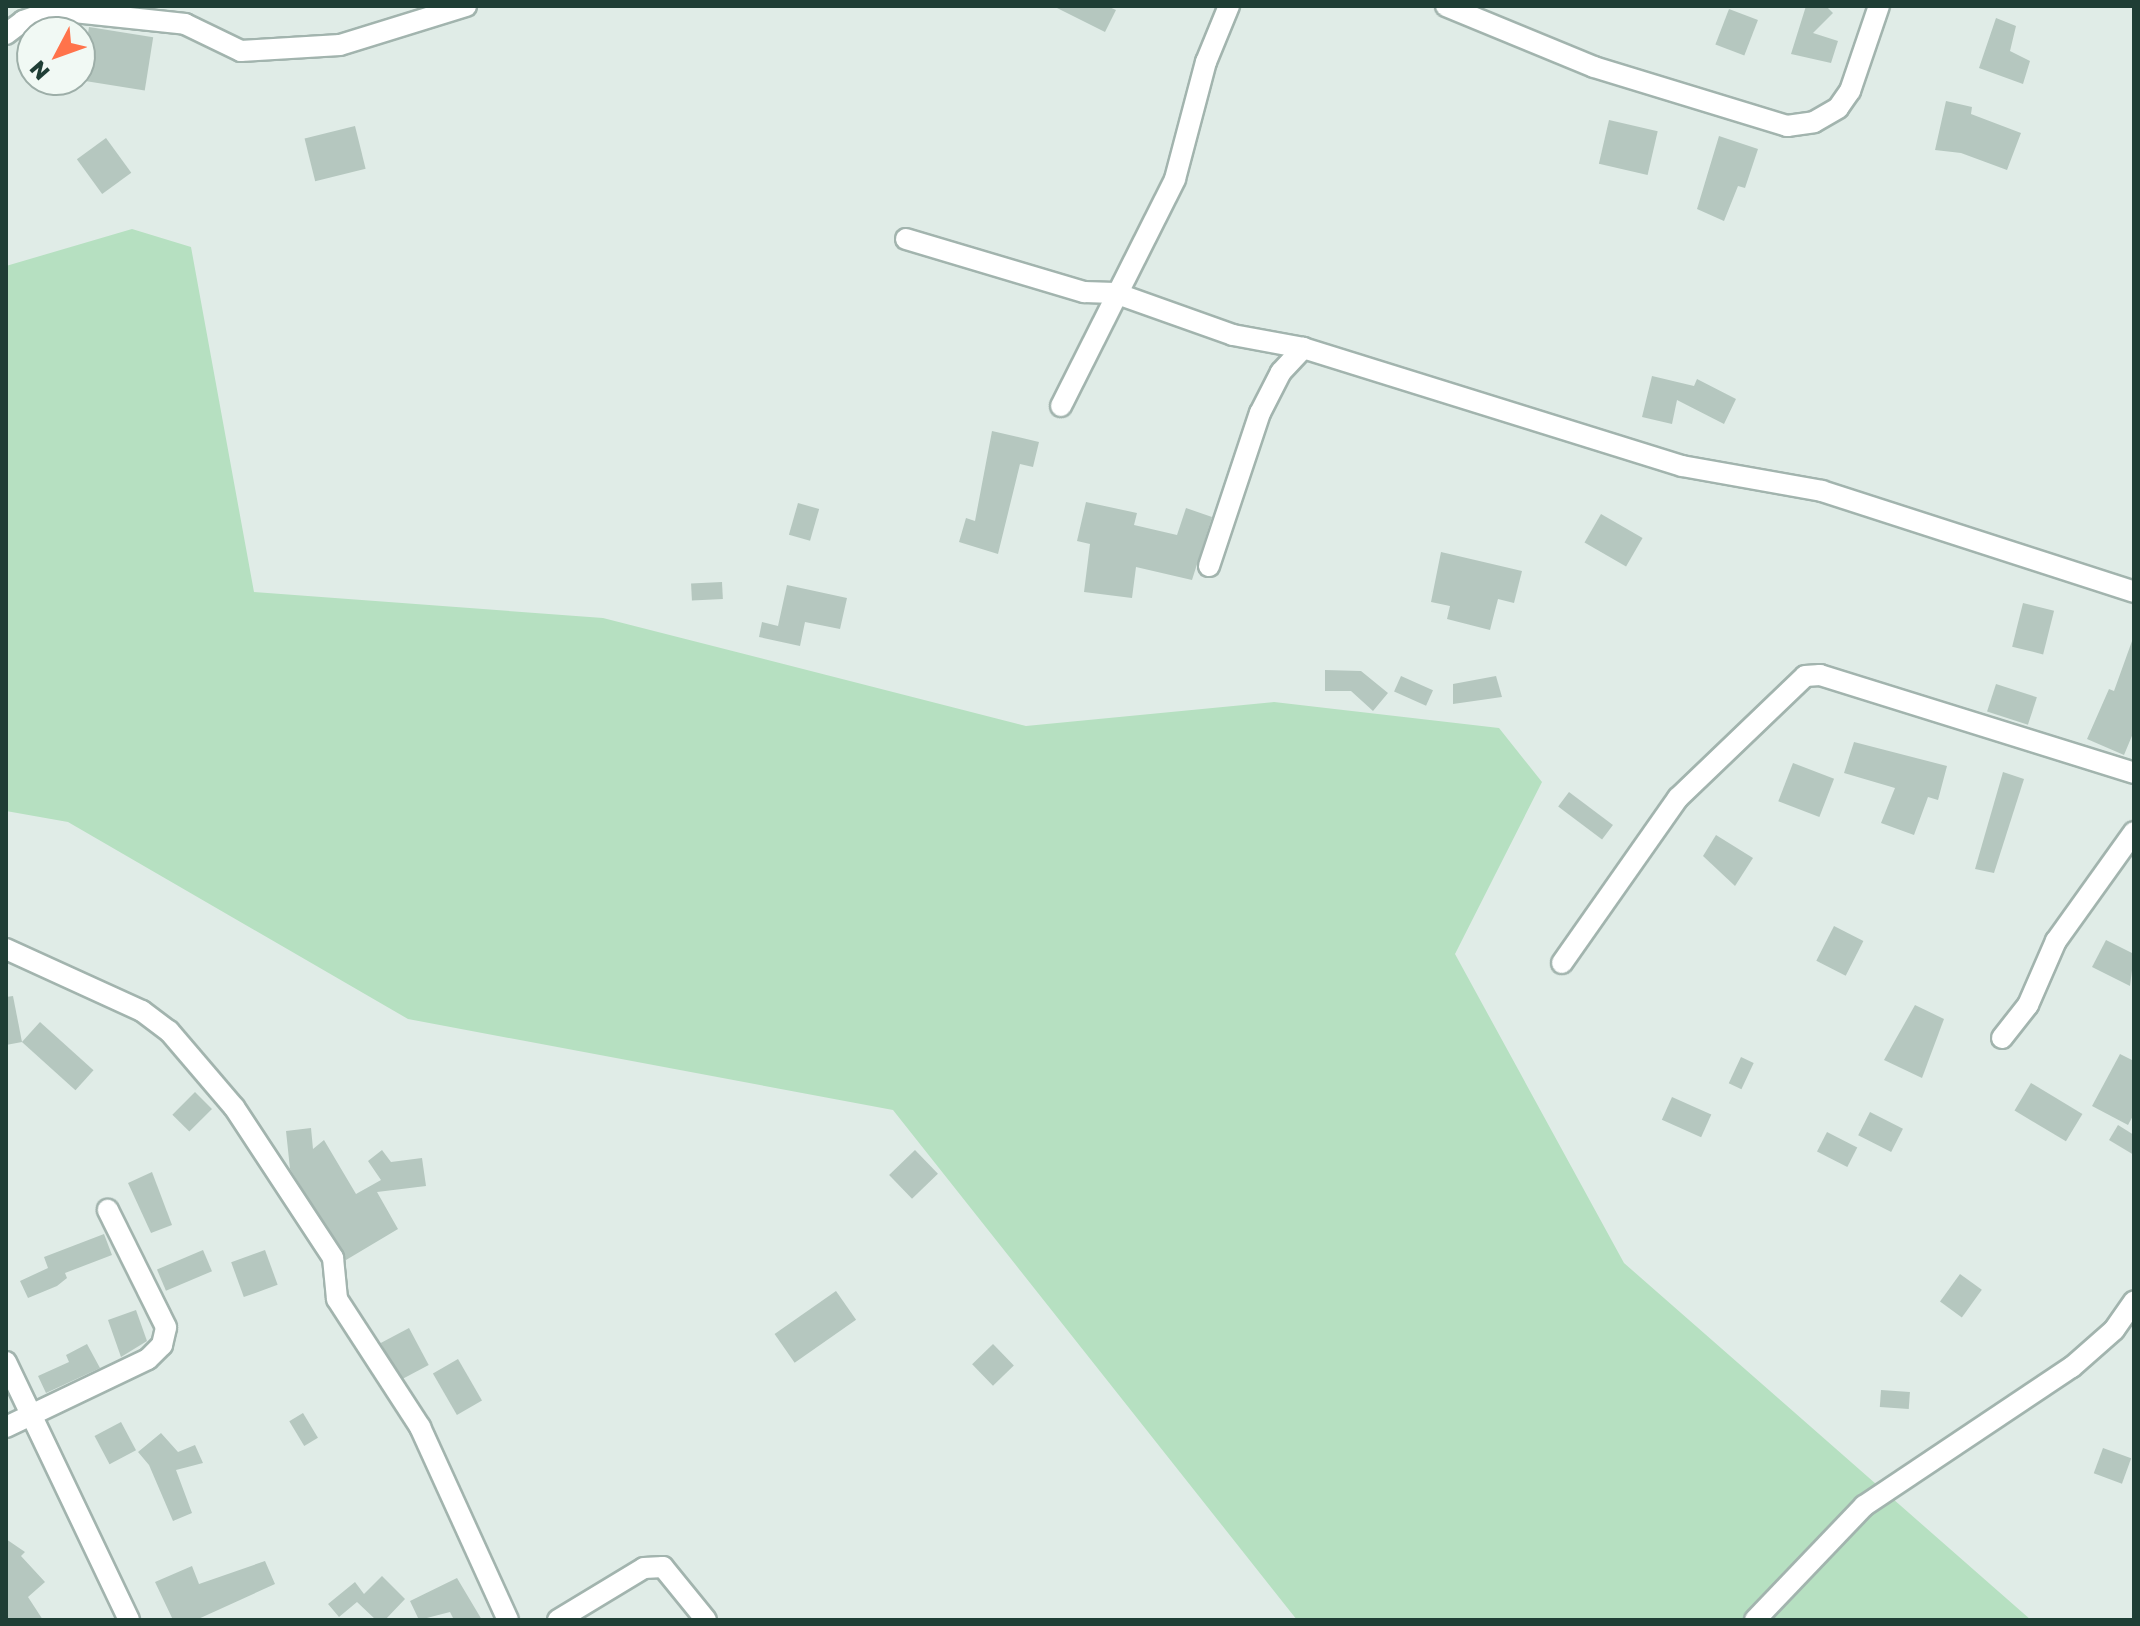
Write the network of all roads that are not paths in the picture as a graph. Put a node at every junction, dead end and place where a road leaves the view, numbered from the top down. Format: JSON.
{"nodes":[{"id":1,"x":466,"y":6,"type":"edge"},
{"id":2,"x":1229,"y":6,"type":"edge"},
{"id":3,"x":1446,"y":6,"type":"edge"},
{"id":4,"x":1879,"y":6,"type":"edge"},
{"id":5,"x":6,"y":34,"type":"edge"},
{"id":6,"x":906,"y":239,"type":"dead end"},
{"id":7,"x":1115,"y":293,"type":"junction"},
{"id":8,"x":1303,"y":348,"type":"junction"},
{"id":9,"x":1061,"y":406,"type":"dead end"},
{"id":10,"x":1209,"y":566,"type":"dead end"},
{"id":11,"x":2134,"y":592,"type":"edge"},
{"id":12,"x":2134,"y":773,"type":"edge"},
{"id":13,"x":2134,"y":832,"type":"edge"},
{"id":14,"x":6,"y":949,"type":"edge"},
{"id":15,"x":1562,"y":963,"type":"dead end"},
{"id":16,"x":2002,"y":1038,"type":"dead end"},
{"id":17,"x":108,"y":1210,"type":"dead end"},
{"id":18,"x":2134,"y":1301,"type":"edge"},
{"id":19,"x":2114,"y":1330,"type":"junction"},
{"id":20,"x":2134,"y":1338,"type":"edge"},
{"id":21,"x":6,"y":1362,"type":"edge"},
{"id":22,"x":31,"y":1412,"type":"junction"},
{"id":23,"x":6,"y":1427,"type":"edge"},
{"id":24,"x":129,"y":1620,"type":"edge"},
{"id":25,"x":508,"y":1620,"type":"edge"},
{"id":26,"x":558,"y":1620,"type":"edge"},
{"id":27,"x":706,"y":1620,"type":"edge"},
{"id":28,"x":1755,"y":1620,"type":"edge"}],
"edges":[{"from":1,"to":5,"type":"street"},
{"from":2,"to":7,"type":"street"},
{"from":3,"to":4,"type":"street"},
{"from":6,"to":7,"type":"street"},
{"from":7,"to":8,"type":"street"},
{"from":7,"to":9,"type":"street"},
{"from":8,"to":10,"type":"street"},
{"from":8,"to":11,"type":"street"},
{"from":12,"to":15,"type":"street"},
{"from":13,"to":16,"type":"street"},
{"from":14,"to":25,"type":"street"},
{"from":17,"to":22,"type":"street"},
{"from":18,"to":19,"type":"street"},
{"from":19,"to":20,"type":"street"},
{"from":19,"to":28,"type":"street"},
{"from":21,"to":22,"type":"street"},
{"from":22,"to":23,"type":"street"},
{"from":22,"to":24,"type":"street"},
{"from":26,"to":27,"type":"street"}]}
